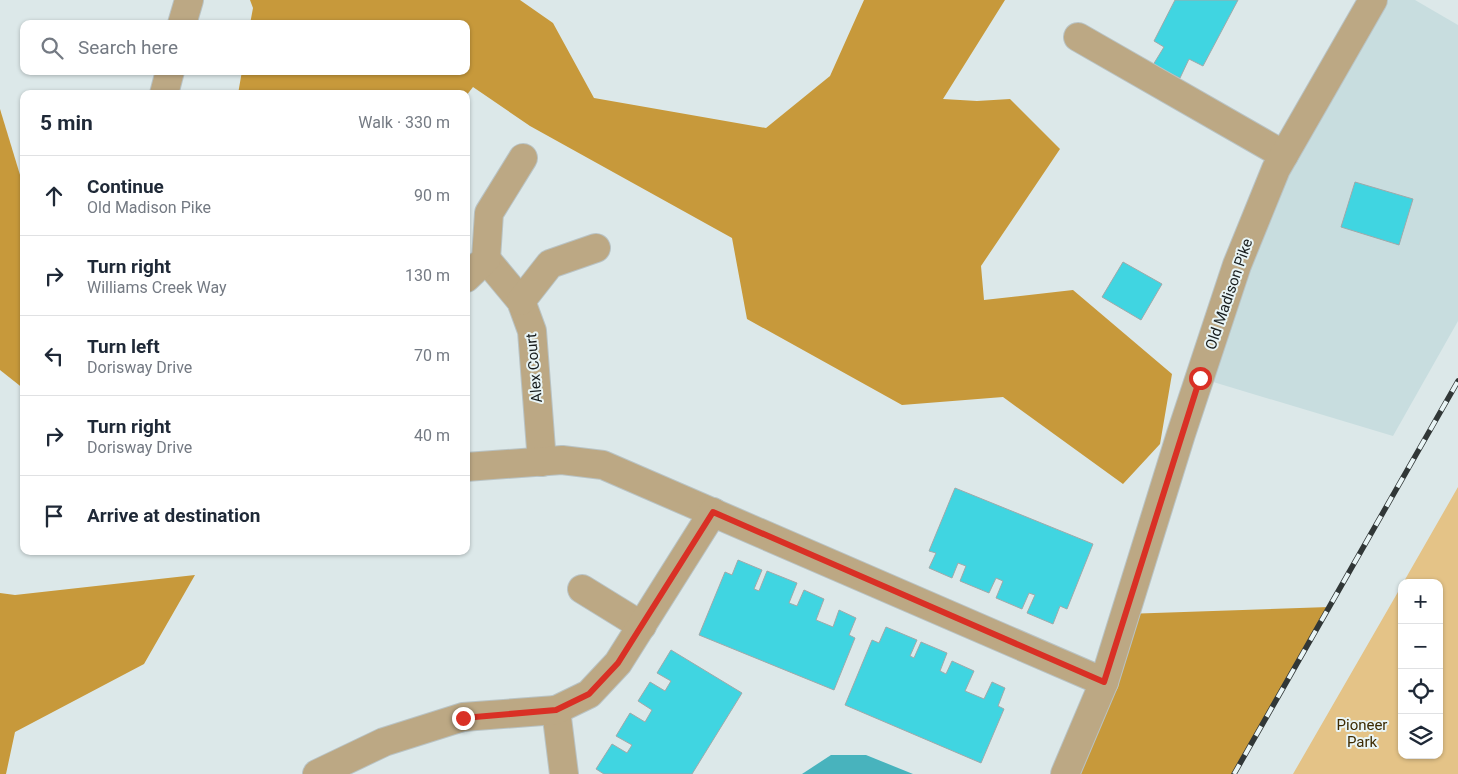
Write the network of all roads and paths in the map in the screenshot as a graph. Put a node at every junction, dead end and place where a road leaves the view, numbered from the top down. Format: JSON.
{"nodes":[{"id":1,"x":189,"y":0,"type":"edge"},
{"id":2,"x":1373,"y":0,"type":"edge"},
{"id":3,"x":183,"y":20,"type":"edge"},
{"id":4,"x":1078,"y":37,"type":"dead end"},
{"id":5,"x":169,"y":75,"type":"edge"},
{"id":6,"x":165,"y":90,"type":"edge"},
{"id":7,"x":1284,"y":155,"type":"junction"},
{"id":8,"x":523,"y":158,"type":"dead end"},
{"id":9,"x":596,"y":248,"type":"dead end"},
{"id":10,"x":486,"y":258,"type":"junction"},
{"id":11,"x":470,"y":274,"type":"edge"},
{"id":12,"x":522,"y":301,"type":"junction"},
{"id":13,"x":542,"y":462,"type":"junction"},
{"id":14,"x":470,"y":467,"type":"edge"},
{"id":15,"x":713,"y":512,"type":"junction"},
{"id":16,"x":582,"y":589,"type":"dead end"},
{"id":17,"x":642,"y":626,"type":"junction"},
{"id":18,"x":1104,"y":682,"type":"junction"},
{"id":19,"x":556,"y":710,"type":"junction"},
{"id":20,"x":317,"y":774,"type":"edge"},
{"id":21,"x":564,"y":774,"type":"edge"},
{"id":22,"x":1065,"y":774,"type":"edge"}],
"edges":[{"from":1,"to":3,"type":"street"},
{"from":2,"to":7,"type":"street","name":"Old Madison Pike"},
{"from":4,"to":7,"type":"street"},
{"from":5,"to":6,"type":"street"},
{"from":7,"to":18,"type":"street","name":"Old Madison Pike"},
{"from":8,"to":10,"type":"street"},
{"from":9,"to":12,"type":"street"},
{"from":10,"to":11,"type":"street"},
{"from":10,"to":12,"type":"street","name":"Alex Court"},
{"from":12,"to":13,"type":"street","name":"Alex Court"},
{"from":13,"to":14,"type":"street"},
{"from":13,"to":15,"type":"street"},
{"from":15,"to":17,"type":"street"},
{"from":15,"to":18,"type":"street"},
{"from":16,"to":17,"type":"street"},
{"from":17,"to":19,"type":"street"},
{"from":18,"to":22,"type":"street","name":"Old Madison Pike"},
{"from":19,"to":20,"type":"street"},
{"from":19,"to":21,"type":"street"}]}
